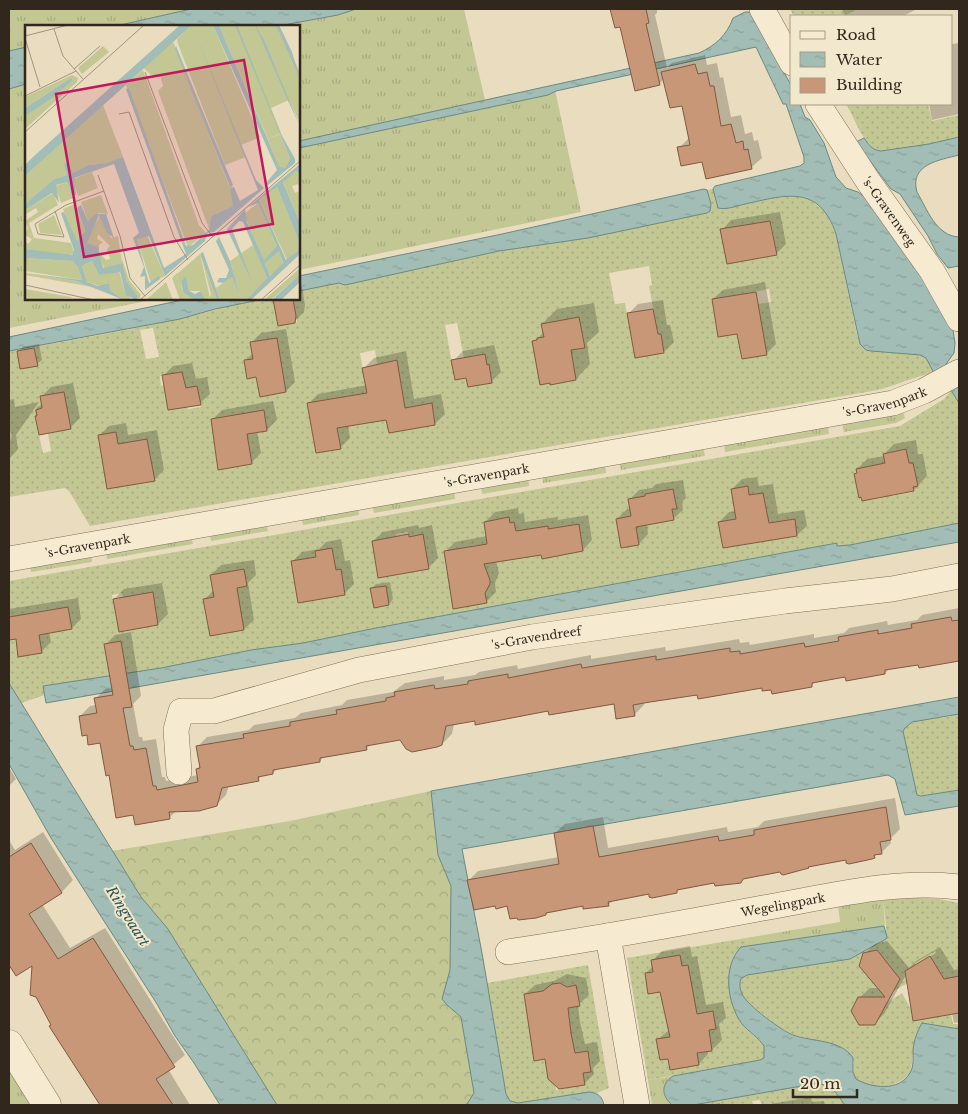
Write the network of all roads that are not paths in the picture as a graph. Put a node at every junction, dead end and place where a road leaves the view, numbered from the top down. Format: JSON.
{"nodes":[{"id":1,"x":762,"y":9,"type":"edge"},
{"id":2,"x":790,"y":59,"type":"edge"},
{"id":3,"x":819,"y":105,"type":"edge"},
{"id":4,"x":959,"y":318,"type":"edge"},
{"id":5,"x":951,"y":377,"type":"edge"},
{"id":6,"x":9,"y":559,"type":"edge"},
{"id":7,"x":959,"y":576,"type":"edge"},
{"id":8,"x":179,"y":772,"type":"dead end"},
{"id":9,"x":959,"y":887,"type":"edge"},
{"id":10,"x":608,"y":936,"type":"junction"},
{"id":11,"x":508,"y":952,"type":"dead end"},
{"id":12,"x":9,"y":1044,"type":"edge"},
{"id":13,"x":47,"y":1105,"type":"edge"},
{"id":14,"x":637,"y":1105,"type":"edge"}],
"edges":[{"from":1,"to":2,"type":"street"},
{"from":3,"to":4,"type":"street","name":"'s-Gravenweg"},
{"from":5,"to":6,"type":"street","name":"'s-Gravenpark"},
{"from":7,"to":8,"type":"street","name":"'s-Gravendreef"},
{"from":9,"to":10,"type":"street","name":"Wegelingpark"},
{"from":10,"to":11,"type":"street","name":"Wegelingpark"},
{"from":10,"to":14,"type":"street"},
{"from":12,"to":13,"type":"street"}]}
